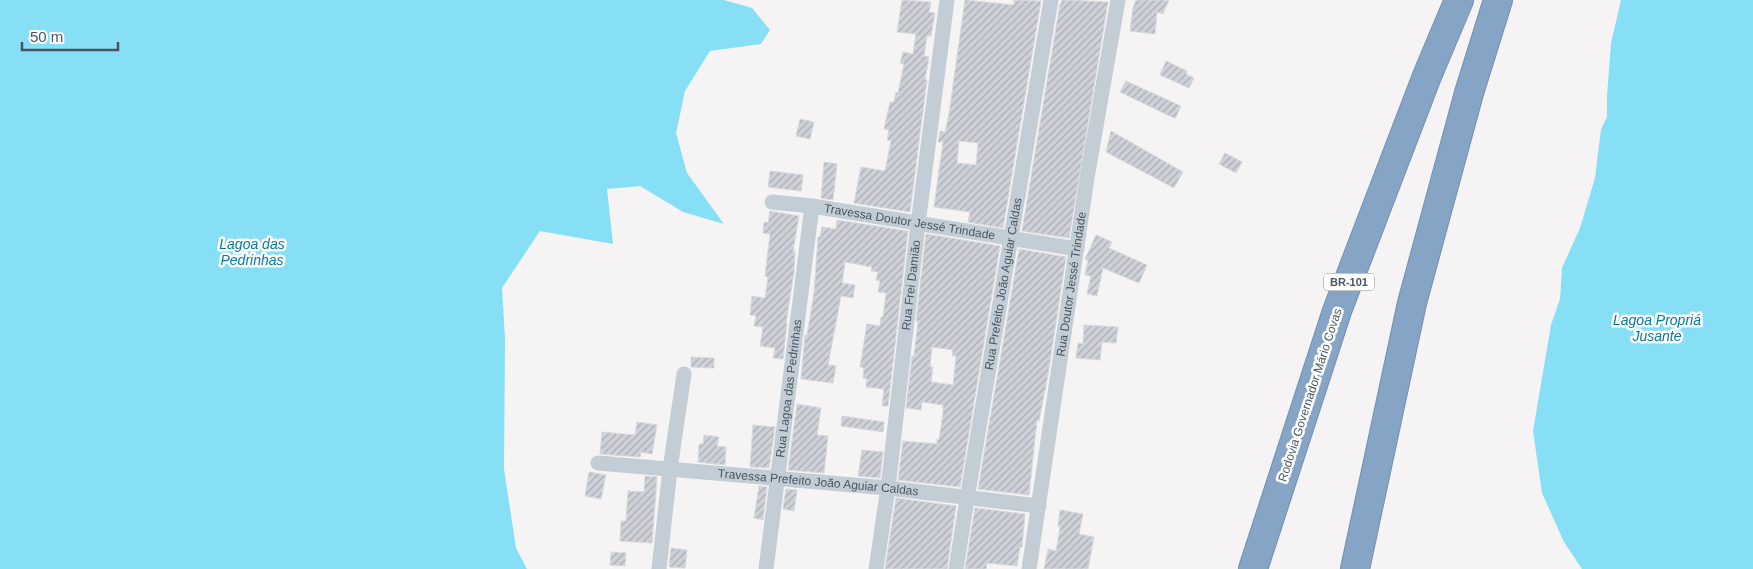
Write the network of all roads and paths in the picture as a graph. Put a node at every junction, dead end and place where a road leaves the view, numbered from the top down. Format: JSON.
{"nodes":[{"id":1,"x":947,"y":0,"type":"edge"},
{"id":2,"x":1051,"y":0,"type":"edge"},
{"id":3,"x":1118,"y":0,"type":"edge"},
{"id":4,"x":1459,"y":0,"type":"edge"},
{"id":5,"x":1498,"y":0,"type":"edge"},
{"id":6,"x":772,"y":202,"type":"dead end"},
{"id":7,"x":812,"y":206,"type":"junction"},
{"id":8,"x":918,"y":224,"type":"junction"},
{"id":9,"x":1011,"y":239,"type":"junction"},
{"id":10,"x":1077,"y":249,"type":"junction"},
{"id":11,"x":684,"y":374,"type":"dead end"},
{"id":12,"x":598,"y":463,"type":"dead end"},
{"id":13,"x":670,"y":469,"type":"junction"},
{"id":14,"x":778,"y":479,"type":"junction"},
{"id":15,"x":888,"y":488,"type":"junction"},
{"id":16,"x":966,"y":499,"type":"junction"},
{"id":17,"x":1039,"y":506,"type":"junction"},
{"id":18,"x":659,"y":569,"type":"edge"},
{"id":19,"x":766,"y":569,"type":"edge"},
{"id":20,"x":876,"y":569,"type":"edge"},
{"id":21,"x":956,"y":569,"type":"edge"},
{"id":22,"x":1029,"y":569,"type":"edge"},
{"id":23,"x":1253,"y":569,"type":"edge"},
{"id":24,"x":1355,"y":569,"type":"edge"}],
"edges":[{"from":1,"to":8,"type":"street","name":"Rua Frei Damião"},
{"from":2,"to":9,"type":"street","name":"Rua Prefeito João Aguiar Caldas"},
{"from":3,"to":10,"type":"street","name":"Rua Doutor Jessé Trindade"},
{"from":4,"to":23,"type":"highway","name":"Rodovia Governador Mário Covas","number":"BR-101"},
{"from":5,"to":24,"type":"highway"},
{"from":6,"to":7,"type":"street","name":"Travessa Doutor Jessé Trindade"},
{"from":7,"to":8,"type":"street","name":"Travessa Doutor Jessé Trindade"},
{"from":7,"to":14,"type":"street","name":"Rua Lagoa das Pedrinhas"},
{"from":8,"to":9,"type":"street","name":"Travessa Doutor Jessé Trindade"},
{"from":8,"to":15,"type":"street","name":"Rua Frei Damião"},
{"from":9,"to":10,"type":"street","name":"Travessa Doutor Jessé Trindade"},
{"from":9,"to":16,"type":"street","name":"Rua Prefeito João Aguiar Caldas"},
{"from":10,"to":17,"type":"street","name":"Rua Doutor Jessé Trindade"},
{"from":11,"to":13,"type":"street"},
{"from":12,"to":13,"type":"street","name":"Travessa Prefeito João Aguiar Caldas"},
{"from":13,"to":14,"type":"street","name":"Travessa Prefeito João Aguiar Caldas"},
{"from":13,"to":18,"type":"street"},
{"from":14,"to":15,"type":"street","name":"Travessa Prefeito João Aguiar Caldas"},
{"from":14,"to":19,"type":"street","name":"Rua Lagoa das Pedrinhas"},
{"from":15,"to":16,"type":"street","name":"Travessa Prefeito João Aguiar Caldas"},
{"from":15,"to":20,"type":"street","name":"Rua Frei Damião"},
{"from":16,"to":17,"type":"street","name":"Travessa Prefeito João Aguiar Caldas"},
{"from":16,"to":21,"type":"street","name":"Rua Prefeito João Aguiar Caldas"},
{"from":17,"to":22,"type":"street","name":"Rua Doutor Jessé Trindade"}]}
